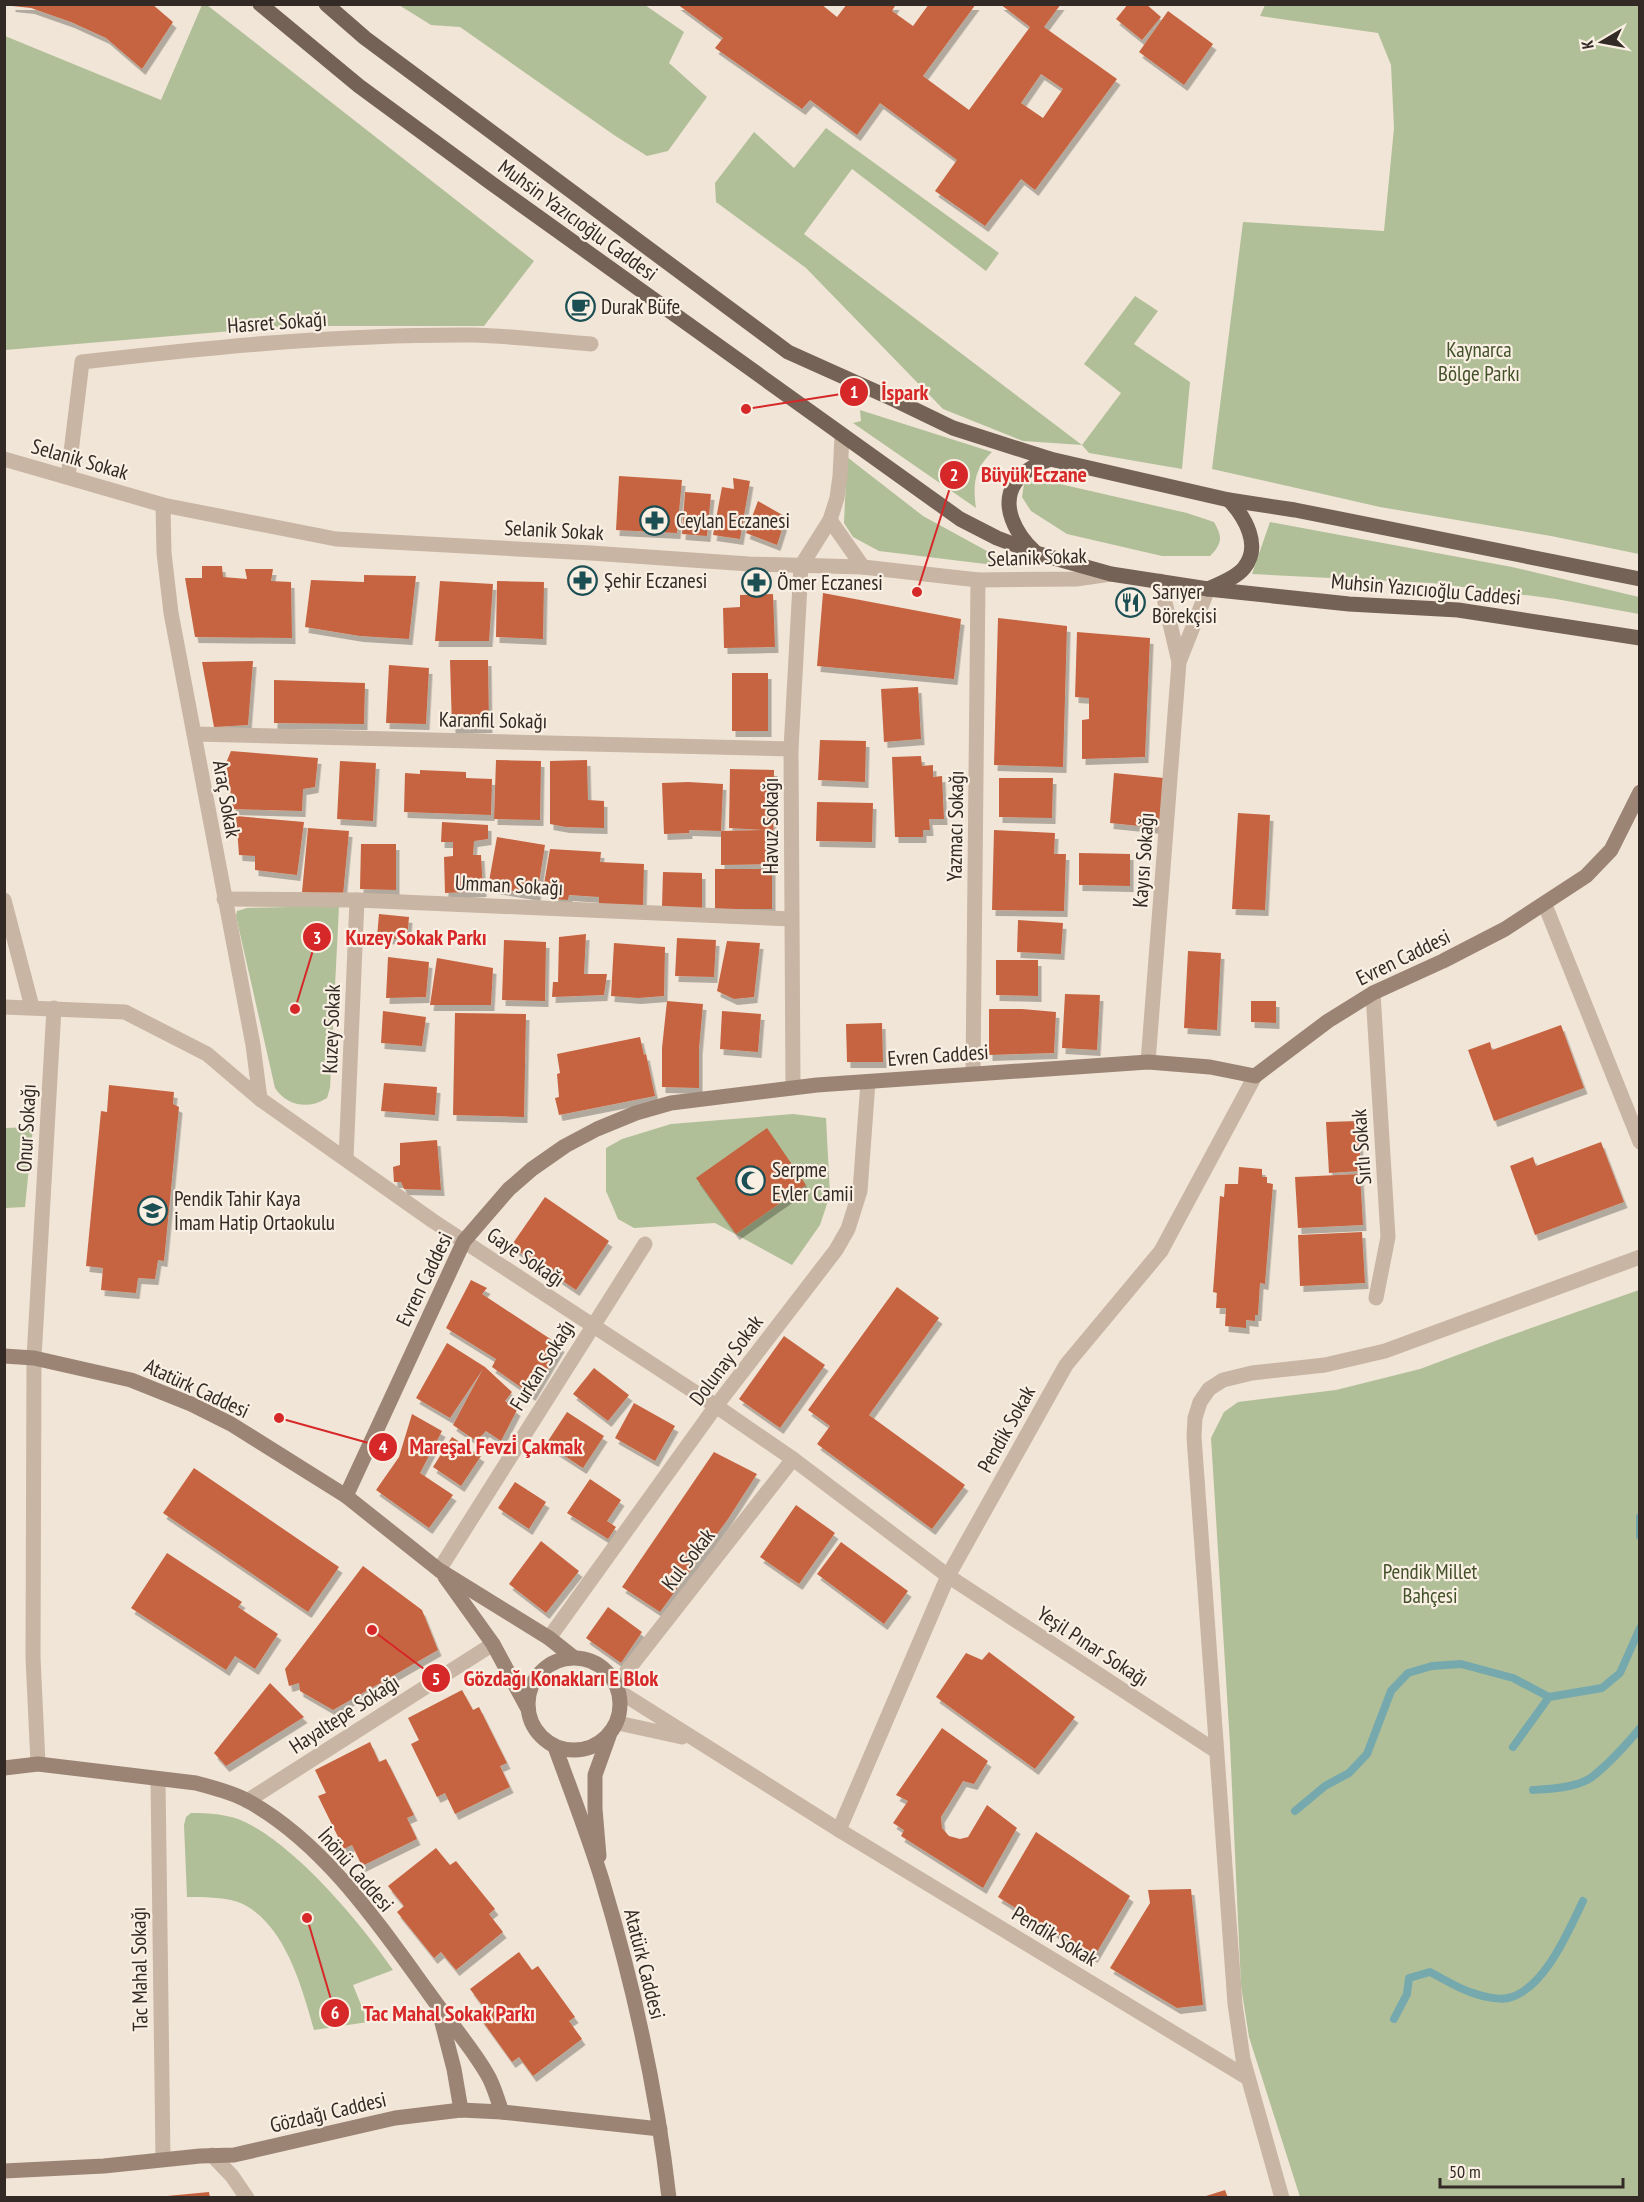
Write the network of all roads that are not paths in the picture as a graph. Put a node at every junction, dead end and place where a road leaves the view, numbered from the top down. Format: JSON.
{"nodes":[{"id":1,"x":260,"y":4,"type":"edge"},
{"id":2,"x":327,"y":4,"type":"edge"},
{"id":3,"x":591,"y":344,"type":"dead end"},
{"id":4,"x":842,"y":436,"type":"junction"},
{"id":5,"x":4,"y":459,"type":"edge"},
{"id":6,"x":1050,"y":459,"type":"junction"},
{"id":7,"x":68,"y":477,"type":"junction"},
{"id":8,"x":1229,"y":500,"type":"junction"},
{"id":9,"x":163,"y":505,"type":"junction"},
{"id":10,"x":830,"y":520,"type":"junction"},
{"id":11,"x":1036,"y":553,"type":"junction"},
{"id":12,"x":801,"y":566,"type":"junction"},
{"id":13,"x":863,"y":567,"type":"junction"},
{"id":14,"x":1111,"y":574,"type":"junction"},
{"id":15,"x":1640,"y":579,"type":"edge"},
{"id":16,"x":978,"y":580,"type":"junction"},
{"id":17,"x":1160,"y":581,"type":"junction"},
{"id":18,"x":1208,"y":589,"type":"junction"},
{"id":19,"x":1640,"y":638,"type":"edge"},
{"id":20,"x":1179,"y":662,"type":"junction"},
{"id":21,"x":194,"y":734,"type":"junction"},
{"id":22,"x":791,"y":749,"type":"junction"},
{"id":23,"x":1640,"y":792,"type":"edge"},
{"id":24,"x":224,"y":899,"type":"junction"},
{"id":25,"x":4,"y":900,"type":"edge"},
{"id":26,"x":357,"y":900,"type":"junction"},
{"id":27,"x":1545,"y":905,"type":"junction"},
{"id":28,"x":791,"y":919,"type":"junction"},
{"id":29,"x":1373,"y":993,"type":"junction"},
{"id":30,"x":4,"y":1006,"type":"edge"},
{"id":31,"x":32,"y":1006,"type":"junction"},
{"id":32,"x":54,"y":1008,"type":"junction"},
{"id":33,"x":1148,"y":1062,"type":"junction"},
{"id":34,"x":973,"y":1073,"type":"junction"},
{"id":35,"x":1255,"y":1076,"type":"junction"},
{"id":36,"x":868,"y":1082,"type":"junction"},
{"id":37,"x":793,"y":1087,"type":"junction"},
{"id":38,"x":260,"y":1099,"type":"junction"},
{"id":39,"x":1640,"y":1142,"type":"edge"},
{"id":40,"x":346,"y":1159,"type":"junction"},
{"id":41,"x":464,"y":1241,"type":"junction"},
{"id":42,"x":645,"y":1244,"type":"dead end"},
{"id":43,"x":1640,"y":1257,"type":"edge"},
{"id":44,"x":1376,"y":1298,"type":"dead end"},
{"id":45,"x":592,"y":1326,"type":"junction"},
{"id":46,"x":4,"y":1356,"type":"edge"},
{"id":47,"x":33,"y":1358,"type":"junction"},
{"id":48,"x":716,"y":1406,"type":"junction"},
{"id":49,"x":793,"y":1459,"type":"junction"},
{"id":50,"x":346,"y":1496,"type":"junction"},
{"id":51,"x":439,"y":1570,"type":"junction"},
{"id":52,"x":948,"y":1576,"type":"junction"},
{"id":53,"x":549,"y":1638,"type":"junction"},
{"id":54,"x":494,"y":1644,"type":"junction"},
{"id":55,"x":573,"y":1658,"type":"junction"},
{"id":56,"x":618,"y":1688,"type":"junction"},
{"id":57,"x":528,"y":1709,"type":"junction"},
{"id":58,"x":618,"y":1723,"type":"junction"},
{"id":59,"x":609,"y":1736,"type":"junction"},
{"id":60,"x":694,"y":1740,"type":"junction"},
{"id":61,"x":555,"y":1746,"type":"junction"},
{"id":62,"x":1216,"y":1751,"type":"junction"},
{"id":63,"x":38,"y":1764,"type":"junction"},
{"id":64,"x":4,"y":1768,"type":"edge"},
{"id":65,"x":158,"y":1779,"type":"junction"},
{"id":66,"x":248,"y":1801,"type":"junction"},
{"id":67,"x":839,"y":1830,"type":"junction"},
{"id":68,"x":602,"y":1880,"type":"junction"},
{"id":69,"x":438,"y":2006,"type":"junction"},
{"id":70,"x":1248,"y":2078,"type":"junction"},
{"id":71,"x":460,"y":2110,"type":"junction"},
{"id":72,"x":502,"y":2112,"type":"junction"},
{"id":73,"x":660,"y":2129,"type":"junction"},
{"id":74,"x":212,"y":2155,"type":"junction"},
{"id":75,"x":163,"y":2159,"type":"junction"},
{"id":76,"x":4,"y":2171,"type":"edge"},
{"id":77,"x":247,"y":2198,"type":"edge"},
{"id":78,"x":669,"y":2198,"type":"edge"},
{"id":79,"x":1282,"y":2198,"type":"edge"}],
"edges":[{"from":1,"to":4,"type":"main road","name":"Muhsin Yazıcıoğlu Caddesi"},
{"from":2,"to":6,"type":"main road","name":"Muhsin Yazıcıoğlu Caddesi"},
{"from":3,"to":7,"type":"street","name":"Hasret Sokağı"},
{"from":4,"to":10,"type":"street"},
{"from":4,"to":11,"type":"main road","name":"Muhsin Yazıcıoğlu Caddesi"},
{"from":5,"to":7,"type":"street","name":"Selanik Sokak"},
{"from":6,"to":8,"type":"main road","name":"Muhsin Yazıcıoğlu Caddesi"},
{"from":6,"to":11,"type":"main road"},
{"from":7,"to":9,"type":"street","name":"Selanik Sokak"},
{"from":8,"to":15,"type":"main road","name":"Muhsin Yazıcıoğlu Caddesi"},
{"from":8,"to":18,"type":"main road"},
{"from":9,"to":12,"type":"street","name":"Selanik Sokak"},
{"from":9,"to":21,"type":"street","name":"Araç Sokak"},
{"from":10,"to":12,"type":"street"},
{"from":10,"to":13,"type":"street"},
{"from":11,"to":14,"type":"main road","name":"Muhsin Yazıcıoğlu Caddesi"},
{"from":12,"to":13,"type":"street","name":"Selanik Sokak"},
{"from":12,"to":22,"type":"street","name":"Havuz Sokağı"},
{"from":13,"to":16,"type":"street","name":"Selanik Sokak"},
{"from":14,"to":16,"type":"street","name":"Selanik Sokak"},
{"from":14,"to":17,"type":"main road","name":"Muhsin Yazıcıoğlu Caddesi"},
{"from":16,"to":34,"type":"street","name":"Yazmacı Sokağı"},
{"from":17,"to":18,"type":"main road","name":"Muhsin Yazıcıoğlu Caddesi"},
{"from":17,"to":20,"type":"street"},
{"from":18,"to":19,"type":"main road","name":"Muhsin Yazıcıoğlu Caddesi"},
{"from":18,"to":20,"type":"street"},
{"from":20,"to":33,"type":"street","name":"Kayısı Sokağı"},
{"from":21,"to":22,"type":"street","name":"Karanfil Sokağı"},
{"from":21,"to":24,"type":"street","name":"Araç Sokak"},
{"from":22,"to":28,"type":"street","name":"Havuz Sokağı"},
{"from":23,"to":27,"type":"street","name":"Evren Caddesi"},
{"from":24,"to":26,"type":"street","name":"Umman Sokağı"},
{"from":24,"to":38,"type":"street","name":"Araç Sokak"},
{"from":25,"to":31,"type":"street"},
{"from":26,"to":28,"type":"street","name":"Umman Sokağı"},
{"from":26,"to":40,"type":"street","name":"Kuzey Sokak"},
{"from":27,"to":29,"type":"street","name":"Evren Caddesi"},
{"from":27,"to":39,"type":"street"},
{"from":28,"to":37,"type":"street","name":"Havuz Sokağı"},
{"from":29,"to":35,"type":"street","name":"Evren Caddesi"},
{"from":29,"to":44,"type":"street","name":"Sırlı Sokak"},
{"from":30,"to":31,"type":"street","name":"Gaye Sokağı"},
{"from":31,"to":32,"type":"street","name":"Gaye Sokağı"},
{"from":32,"to":38,"type":"street","name":"Gaye Sokağı"},
{"from":32,"to":47,"type":"street","name":"Onur Sokağı"},
{"from":33,"to":34,"type":"street","name":"Evren Caddesi"},
{"from":33,"to":35,"type":"street","name":"Evren Caddesi"},
{"from":34,"to":36,"type":"street","name":"Evren Caddesi"},
{"from":35,"to":52,"type":"street","name":"Pendik Sokak"},
{"from":36,"to":37,"type":"street","name":"Evren Caddesi"},
{"from":36,"to":48,"type":"street","name":"Dolunay Sokak"},
{"from":37,"to":41,"type":"street","name":"Evren Caddesi"},
{"from":38,"to":40,"type":"street","name":"Gaye Sokağı"},
{"from":40,"to":41,"type":"street","name":"Gaye Sokağı"},
{"from":41,"to":45,"type":"street","name":"Gaye Sokağı"},
{"from":41,"to":50,"type":"street","name":"Evren Caddesi"},
{"from":42,"to":45,"type":"street","name":"Furkan Sokağı"},
{"from":43,"to":62,"type":"street"},
{"from":45,"to":48,"type":"street","name":"Gaye Sokağı"},
{"from":45,"to":51,"type":"street","name":"Furkan Sokağı"},
{"from":46,"to":47,"type":"street","name":"Atatürk Caddesi"},
{"from":47,"to":50,"type":"street","name":"Atatürk Caddesi"},
{"from":47,"to":63,"type":"street","name":"Onur Sokağı"},
{"from":48,"to":49,"type":"street","name":"Gaye Sokağı"},
{"from":48,"to":53,"type":"street","name":"Dolunay Sokak"},
{"from":49,"to":52,"type":"street","name":"Gaye Sokağı"},
{"from":49,"to":56,"type":"street","name":"Kul Sokak"},
{"from":50,"to":51,"type":"street","name":"Atatürk Caddesi"},
{"from":51,"to":53,"type":"street","name":"Atatürk Caddesi"},
{"from":51,"to":54,"type":"street","name":"Atatürk Caddesi"},
{"from":52,"to":62,"type":"street","name":"Yeşil Pınar Sokağı"},
{"from":52,"to":67,"type":"street","name":"Pendik Sokak"},
{"from":53,"to":55,"type":"street","name":"Atatürk Caddesi"},
{"from":54,"to":57,"type":"street","name":"Atatürk Caddesi"},
{"from":54,"to":66,"type":"street","name":"Hayaltepe Sokağı"},
{"from":55,"to":56,"type":"street"},
{"from":55,"to":57,"type":"street"},
{"from":56,"to":58,"type":"street"},
{"from":56,"to":60,"type":"street","name":"Pendik Sokak"},
{"from":57,"to":61,"type":"street"},
{"from":58,"to":59,"type":"street"},
{"from":58,"to":60,"type":"street","name":"Pendik Sokak"},
{"from":59,"to":61,"type":"street"},
{"from":59,"to":68,"type":"street"},
{"from":60,"to":67,"type":"street","name":"Pendik Sokak"},
{"from":61,"to":68,"type":"street","name":"Atatürk Caddesi"},
{"from":62,"to":70,"type":"street"},
{"from":63,"to":64,"type":"street","name":"İnönü Caddesi"},
{"from":63,"to":65,"type":"street","name":"İnönü Caddesi"},
{"from":65,"to":66,"type":"street","name":"İnönü Caddesi"},
{"from":65,"to":75,"type":"street","name":"Tac Mahal Sokağı"},
{"from":66,"to":69,"type":"street","name":"İnönü Caddesi"},
{"from":67,"to":70,"type":"street","name":"Pendik Sokak"},
{"from":68,"to":73,"type":"street","name":"Atatürk Caddesi"},
{"from":69,"to":71,"type":"street"},
{"from":69,"to":72,"type":"street","name":"İnönü Caddesi"},
{"from":70,"to":79,"type":"street"},
{"from":71,"to":72,"type":"street","name":"Gözdağı Caddesi"},
{"from":71,"to":74,"type":"street","name":"Gözdağı Caddesi"},
{"from":72,"to":73,"type":"street","name":"Gözdağı Caddesi"},
{"from":73,"to":78,"type":"street","name":"Atatürk Caddesi"},
{"from":74,"to":75,"type":"street","name":"Gözdağı Caddesi"},
{"from":74,"to":77,"type":"street"},
{"from":75,"to":76,"type":"street","name":"Gözdağı Caddesi"}]}
